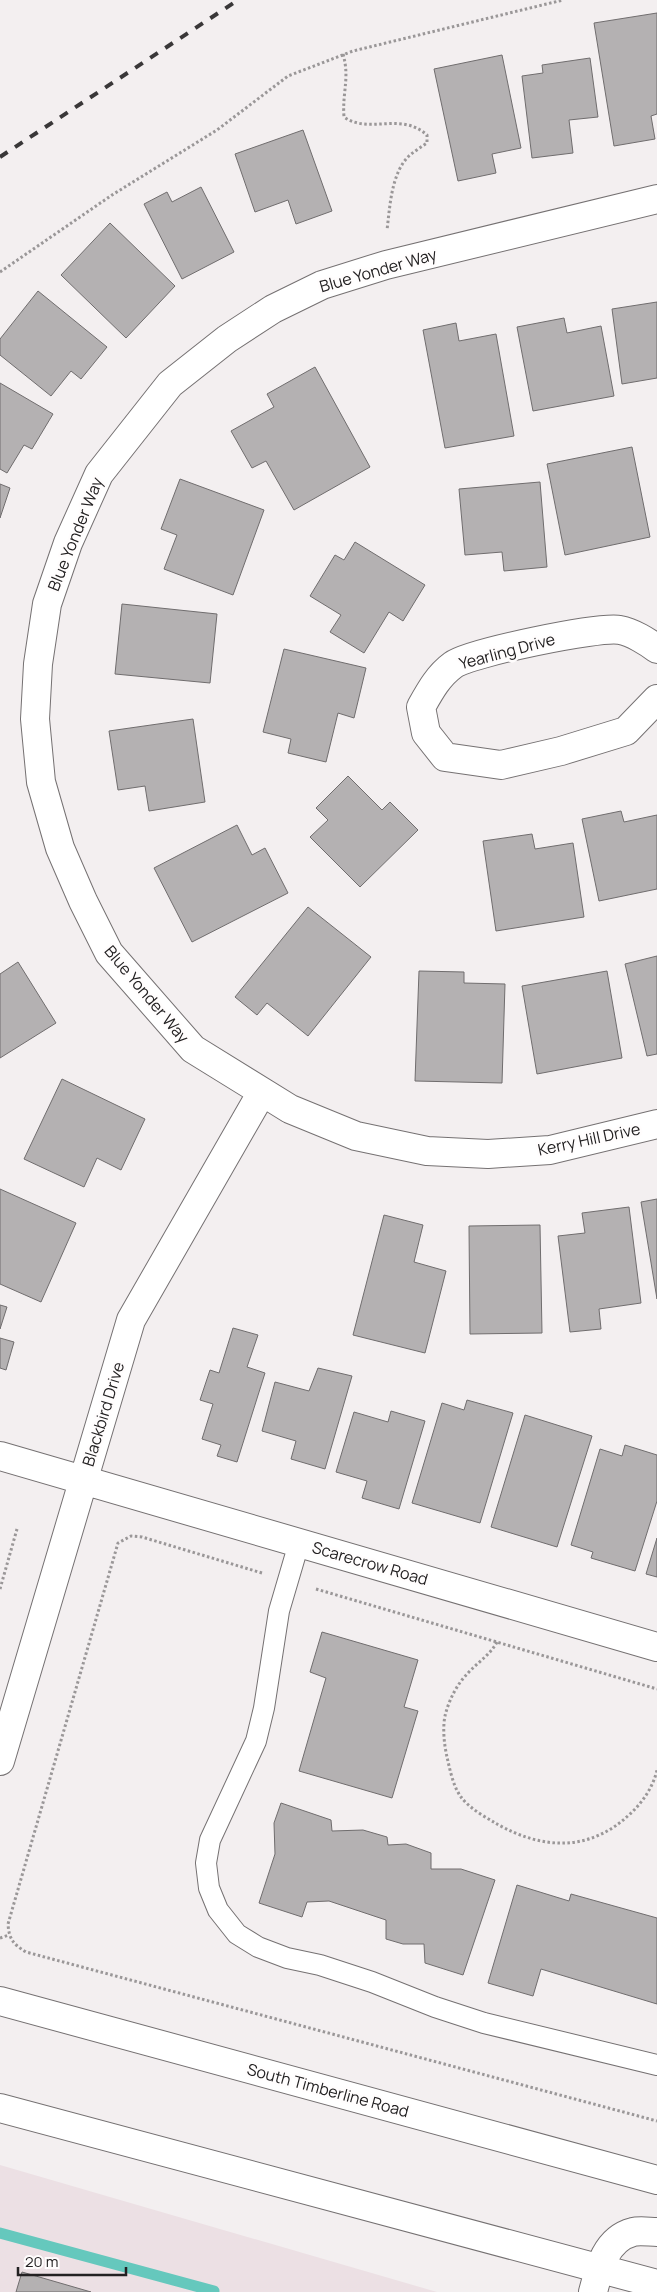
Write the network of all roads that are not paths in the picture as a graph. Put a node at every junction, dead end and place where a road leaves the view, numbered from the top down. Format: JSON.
{"nodes":[{"id":1,"x":657,"y":199,"type":"edge"},
{"id":2,"x":657,"y":649,"type":"edge"},
{"id":3,"x":657,"y":698,"type":"edge"},
{"id":4,"x":262,"y":1092,"type":"junction"},
{"id":5,"x":657,"y":1124,"type":"edge"},
{"id":6,"x":0,"y":1456,"type":"edge"},
{"id":7,"x":83,"y":1480,"type":"junction"},
{"id":8,"x":299,"y":1543,"type":"junction"},
{"id":9,"x":657,"y":1647,"type":"edge"},
{"id":10,"x":0,"y":1761,"type":"edge"},
{"id":11,"x":0,"y":2001,"type":"edge"},
{"id":12,"x":657,"y":2065,"type":"edge"},
{"id":13,"x":0,"y":2108,"type":"edge"},
{"id":14,"x":657,"y":2180,"type":"edge"},
{"id":15,"x":657,"y":2232,"type":"edge"},
{"id":16,"x":596,"y":2280,"type":"edge"},
{"id":17,"x":657,"y":2284,"type":"edge"}],
"edges":[{"from":1,"to":4,"type":"street","name":"Blue Yonder Way"},
{"from":2,"to":3,"type":"street","name":"Yearling Drive"},
{"from":4,"to":5,"type":"street","name":"Kerry Hill Drive"},
{"from":4,"to":7,"type":"street","name":"Blackbird Drive"},
{"from":6,"to":7,"type":"street","name":"Scarecrow Road"},
{"from":7,"to":8,"type":"street","name":"Scarecrow Road"},
{"from":7,"to":10,"type":"street","name":"Blackbird Drive"},
{"from":8,"to":9,"type":"street","name":"Scarecrow Road"},
{"from":8,"to":12,"type":"lane"},
{"from":11,"to":14,"type":"street","name":"South Timberline Road"},
{"from":13,"to":16,"type":"street"},
{"from":15,"to":16,"type":"street"},
{"from":16,"to":17,"type":"street"}]}
